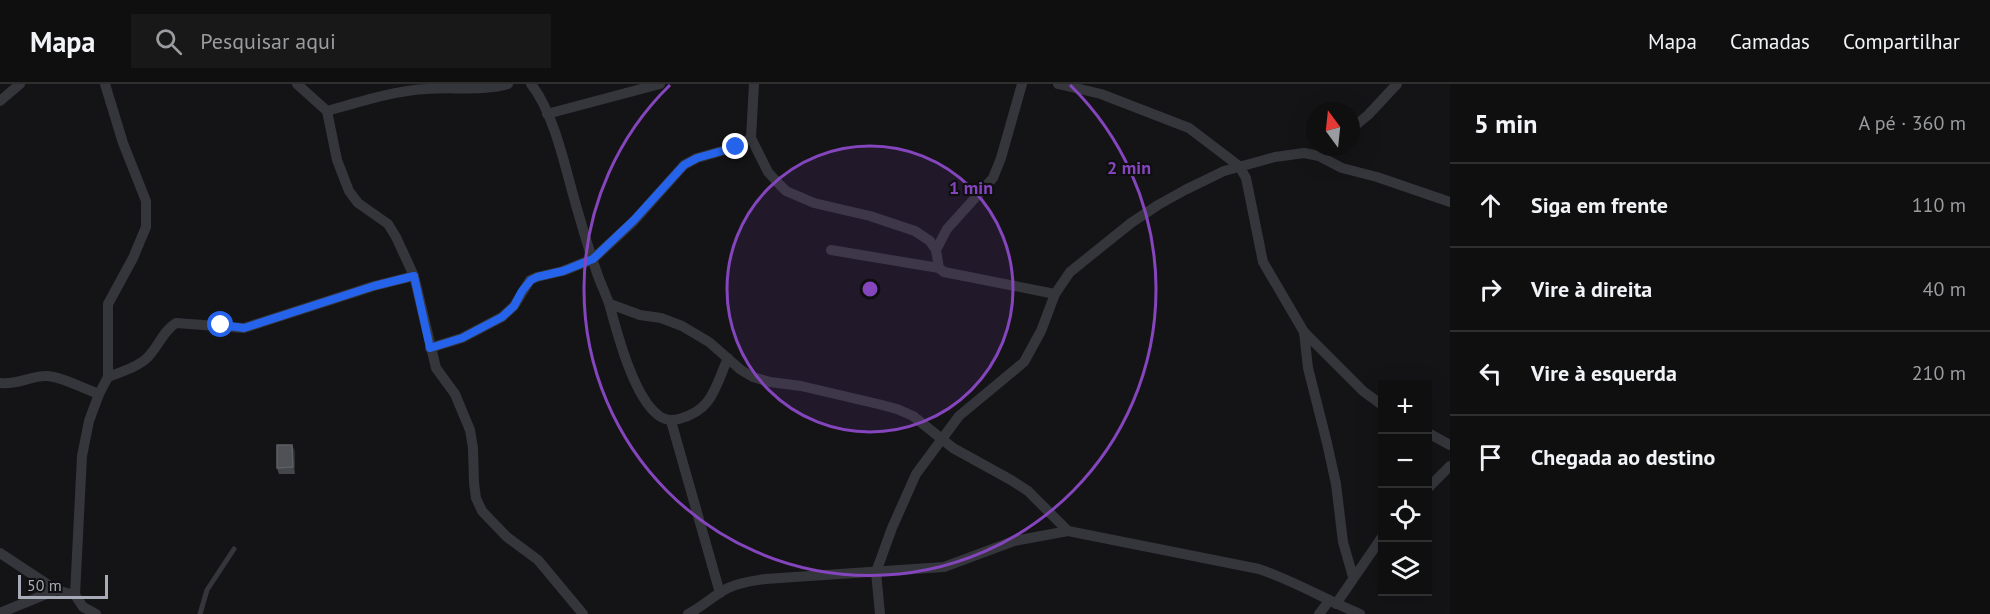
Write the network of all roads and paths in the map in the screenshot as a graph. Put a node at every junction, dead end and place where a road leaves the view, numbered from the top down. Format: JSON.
{"nodes":[{"id":1,"x":20,"y":84,"type":"edge"},
{"id":2,"x":105,"y":84,"type":"edge"},
{"id":3,"x":297,"y":84,"type":"edge"},
{"id":4,"x":508,"y":84,"type":"edge"},
{"id":5,"x":531,"y":84,"type":"edge"},
{"id":6,"x":660,"y":84,"type":"edge"},
{"id":7,"x":754,"y":84,"type":"edge"},
{"id":8,"x":1022,"y":84,"type":"edge"},
{"id":9,"x":1058,"y":84,"type":"edge"},
{"id":10,"x":1397,"y":84,"type":"edge"},
{"id":11,"x":0,"y":101,"type":"edge"},
{"id":12,"x":327,"y":111,"type":"junction"},
{"id":13,"x":547,"y":114,"type":"junction"},
{"id":14,"x":1360,"y":122,"type":"edge"},
{"id":15,"x":752,"y":138,"type":"junction"},
{"id":16,"x":1306,"y":153,"type":"edge"},
{"id":17,"x":1319,"y":156,"type":"edge"},
{"id":18,"x":1239,"y":166,"type":"junction"},
{"id":19,"x":1450,"y":202,"type":"edge"},
{"id":20,"x":831,"y":250,"type":"dead end"},
{"id":21,"x":936,"y":250,"type":"junction"},
{"id":22,"x":593,"y":259,"type":"junction"},
{"id":23,"x":939,"y":268,"type":"junction"},
{"id":24,"x":414,"y":276,"type":"junction"},
{"id":25,"x":1054,"y":294,"type":"junction"},
{"id":26,"x":609,"y":304,"type":"junction"},
{"id":27,"x":1304,"y":332,"type":"junction"},
{"id":28,"x":430,"y":348,"type":"junction"},
{"id":29,"x":728,"y":358,"type":"junction"},
{"id":30,"x":108,"y":377,"type":"junction"},
{"id":31,"x":0,"y":382,"type":"edge"},
{"id":32,"x":99,"y":394,"type":"junction"},
{"id":33,"x":1378,"y":402,"type":"edge"},
{"id":34,"x":671,"y":421,"type":"junction"},
{"id":35,"x":1430,"y":434,"type":"edge"},
{"id":36,"x":943,"y":440,"type":"junction"},
{"id":37,"x":1450,"y":445,"type":"edge"},
{"id":38,"x":1450,"y":466,"type":"edge"},
{"id":39,"x":1432,"y":484,"type":"edge"},
{"id":40,"x":1068,"y":531,"type":"junction"},
{"id":41,"x":1379,"y":542,"type":"edge"},
{"id":42,"x":234,"y":549,"type":"dead end"},
{"id":43,"x":0,"y":553,"type":"edge"},
{"id":44,"x":876,"y":572,"type":"junction"},
{"id":45,"x":1353,"y":578,"type":"junction"},
{"id":46,"x":56,"y":590,"type":"junction"},
{"id":47,"x":720,"y":593,"type":"junction"},
{"id":48,"x":75,"y":596,"type":"junction"},
{"id":49,"x":1332,"y":602,"type":"junction"},
{"id":50,"x":0,"y":613,"type":"edge"},
{"id":51,"x":693,"y":613,"type":"edge"},
{"id":52,"x":96,"y":614,"type":"edge"},
{"id":53,"x":200,"y":614,"type":"edge"},
{"id":54,"x":583,"y":614,"type":"edge"},
{"id":55,"x":880,"y":614,"type":"edge"},
{"id":56,"x":1319,"y":614,"type":"edge"},
{"id":57,"x":1360,"y":614,"type":"edge"}],
"edges":[{"from":1,"to":11,"type":"street"},
{"from":2,"to":30,"type":"street"},
{"from":3,"to":12,"type":"street"},
{"from":4,"to":12,"type":"street"},
{"from":5,"to":13,"type":"street"},
{"from":6,"to":13,"type":"street"},
{"from":7,"to":15,"type":"street"},
{"from":8,"to":21,"type":"street"},
{"from":9,"to":18,"type":"street"},
{"from":10,"to":14,"type":"street"},
{"from":12,"to":24,"type":"street"},
{"from":13,"to":22,"type":"street"},
{"from":15,"to":21,"type":"street"},
{"from":15,"to":22,"type":"street"},
{"from":16,"to":18,"type":"street"},
{"from":17,"to":19,"type":"street"},
{"from":18,"to":25,"type":"street"},
{"from":18,"to":27,"type":"street"},
{"from":20,"to":23,"type":"street"},
{"from":21,"to":23,"type":"street"},
{"from":22,"to":26,"type":"street"},
{"from":22,"to":28,"type":"street"},
{"from":23,"to":25,"type":"street"},
{"from":24,"to":28,"type":"street"},
{"from":24,"to":30,"type":"street"},
{"from":25,"to":36,"type":"street"},
{"from":26,"to":29,"type":"street"},
{"from":26,"to":34,"type":"street"},
{"from":27,"to":33,"type":"street"},
{"from":27,"to":45,"type":"street"},
{"from":28,"to":54,"type":"street"},
{"from":29,"to":34,"type":"street"},
{"from":29,"to":36,"type":"street"},
{"from":30,"to":32,"type":"street"},
{"from":31,"to":32,"type":"street"},
{"from":32,"to":48,"type":"street"},
{"from":34,"to":47,"type":"street"},
{"from":35,"to":37,"type":"street"},
{"from":36,"to":40,"type":"street"},
{"from":36,"to":44,"type":"street"},
{"from":38,"to":39,"type":"street"},
{"from":40,"to":44,"type":"street"},
{"from":40,"to":49,"type":"street"},
{"from":41,"to":45,"type":"street"},
{"from":42,"to":53,"type":"lane"},
{"from":43,"to":46,"type":"street"},
{"from":44,"to":47,"type":"street"},
{"from":44,"to":55,"type":"street"},
{"from":45,"to":49,"type":"street"},
{"from":46,"to":48,"type":"street"},
{"from":46,"to":50,"type":"street"},
{"from":47,"to":51,"type":"street"},
{"from":48,"to":52,"type":"street"},
{"from":49,"to":56,"type":"street"},
{"from":49,"to":57,"type":"street"}]}
